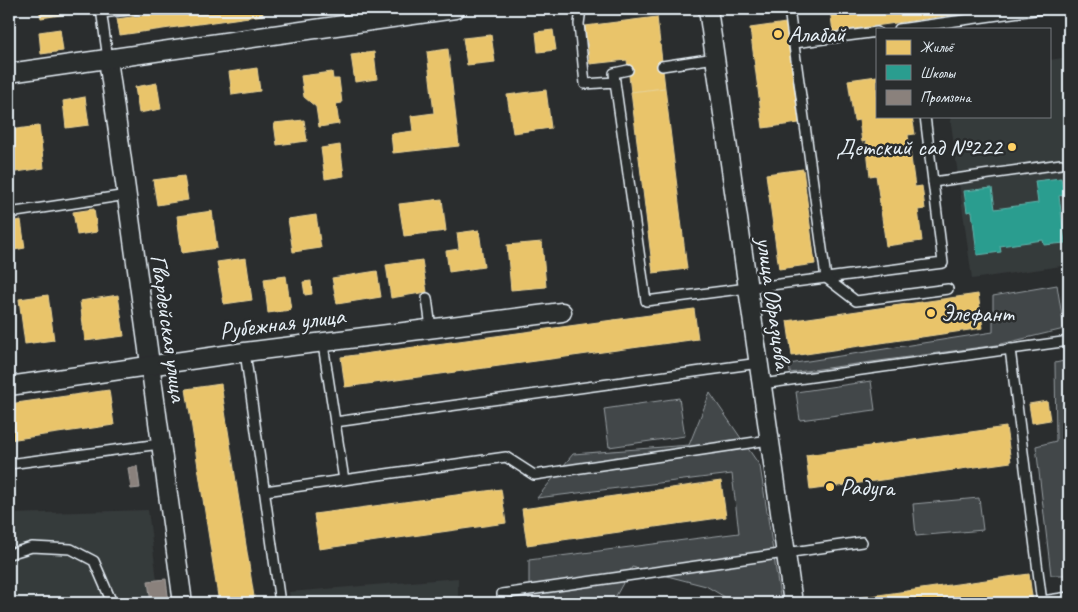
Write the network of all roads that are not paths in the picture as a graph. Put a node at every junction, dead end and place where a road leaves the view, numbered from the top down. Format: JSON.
{"nodes":[{"id":1,"x":136,"y":9,"type":"edge"},
{"id":2,"x":455,"y":9,"type":"edge"},
{"id":3,"x":581,"y":9,"type":"edge"},
{"id":4,"x":708,"y":9,"type":"edge"},
{"id":5,"x":789,"y":9,"type":"edge"},
{"id":6,"x":1042,"y":9,"type":"edge"},
{"id":7,"x":101,"y":11,"type":"edge"},
{"id":8,"x":1014,"y":11,"type":"edge"},
{"id":9,"x":905,"y":28,"type":"edge"},
{"id":10,"x":876,"y":32,"type":"edge"},
{"id":11,"x":794,"y":43,"type":"junction"},
{"id":12,"x":715,"y":58,"type":"junction"},
{"id":13,"x":108,"y":59,"type":"junction"},
{"id":14,"x":662,"y":66,"type":"dead end"},
{"id":15,"x":628,"y":70,"type":"dead end"},
{"id":16,"x":9,"y":73,"type":"edge"},
{"id":17,"x":615,"y":82,"type":"junction"},
{"id":18,"x":925,"y":118,"type":"edge"},
{"id":19,"x":1061,"y":164,"type":"dead end"},
{"id":20,"x":933,"y":182,"type":"junction"},
{"id":21,"x":126,"y":195,"type":"junction"},
{"id":22,"x":9,"y":213,"type":"edge"},
{"id":23,"x":826,"y":278,"type":"junction"},
{"id":24,"x":748,"y":288,"type":"junction"},
{"id":25,"x":948,"y":289,"type":"dead end"},
{"id":26,"x":427,"y":298,"type":"dead end"},
{"id":27,"x":562,"y":312,"type":"dead end"},
{"id":28,"x":431,"y":328,"type":"junction"},
{"id":29,"x":1069,"y":341,"type":"edge"},
{"id":30,"x":1010,"y":350,"type":"junction"},
{"id":31,"x":324,"y":351,"type":"dead end"},
{"id":32,"x":245,"y":352,"type":"junction"},
{"id":33,"x":759,"y":363,"type":"junction"},
{"id":34,"x":150,"y":365,"type":"junction"},
{"id":35,"x":762,"y":384,"type":"junction"},
{"id":36,"x":9,"y":386,"type":"edge"},
{"id":37,"x":335,"y":422,"type":"junction"},
{"id":38,"x":770,"y":440,"type":"junction"},
{"id":39,"x":160,"y":444,"type":"junction"},
{"id":40,"x":9,"y":464,"type":"edge"},
{"id":41,"x":344,"y":480,"type":"junction"},
{"id":42,"x":265,"y":492,"type":"junction"},
{"id":43,"x":862,"y":542,"type":"dead end"},
{"id":44,"x":786,"y":553,"type":"junction"},
{"id":45,"x":9,"y":554,"type":"edge"},
{"id":46,"x":1069,"y":597,"type":"edge"},
{"id":47,"x":1042,"y":602,"type":"edge"},
{"id":48,"x":110,"y":603,"type":"edge"},
{"id":49,"x":183,"y":603,"type":"edge"},
{"id":50,"x":280,"y":603,"type":"edge"},
{"id":51,"x":503,"y":603,"type":"edge"},
{"id":52,"x":793,"y":603,"type":"edge"}],
"edges":[{"from":1,"to":7,"type":"lane"},
{"from":2,"to":13,"type":"street"},
{"from":3,"to":17,"type":"lane"},
{"from":4,"to":12,"type":"street","name":"улица Образцова"},
{"from":5,"to":11,"type":"lane"},
{"from":6,"to":8,"type":"lane"},
{"from":7,"to":13,"type":"lane"},
{"from":8,"to":9,"type":"lane"},
{"from":10,"to":11,"type":"lane"},
{"from":11,"to":23,"type":"lane"},
{"from":12,"to":14,"type":"lane"},
{"from":12,"to":24,"type":"street","name":"улица Образцова"},
{"from":13,"to":16,"type":"street"},
{"from":13,"to":21,"type":"street","name":"Гвардейская улица"},
{"from":15,"to":17,"type":"lane"},
{"from":17,"to":24,"type":"lane"},
{"from":18,"to":20,"type":"lane"},
{"from":19,"to":20,"type":"lane"},
{"from":20,"to":23,"type":"lane"},
{"from":21,"to":22,"type":"lane"},
{"from":21,"to":34,"type":"street","name":"Гвардейская улица"},
{"from":23,"to":24,"type":"lane"},
{"from":23,"to":25,"type":"lane"},
{"from":24,"to":33,"type":"street","name":"улица Образцова"},
{"from":26,"to":28,"type":"lane"},
{"from":27,"to":28,"type":"street","name":"Рубежная улица"},
{"from":28,"to":32,"type":"street","name":"Рубежная улица"},
{"from":29,"to":30,"type":"lane"},
{"from":30,"to":35,"type":"lane"},
{"from":30,"to":47,"type":"lane"},
{"from":31,"to":37,"type":"lane"},
{"from":32,"to":34,"type":"street","name":"Рубежная улица"},
{"from":32,"to":42,"type":"lane"},
{"from":33,"to":35,"type":"street","name":"улица Образцова"},
{"from":33,"to":37,"type":"lane"},
{"from":34,"to":36,"type":"street","name":"Рубежная улица"},
{"from":34,"to":39,"type":"street","name":"Гвардейская улица"},
{"from":35,"to":38,"type":"street","name":"улица Образцова"},
{"from":37,"to":41,"type":"lane"},
{"from":38,"to":41,"type":"lane"},
{"from":38,"to":44,"type":"street","name":"улица Образцова"},
{"from":39,"to":40,"type":"lane"},
{"from":39,"to":49,"type":"street","name":"Гвардейская улица"},
{"from":41,"to":42,"type":"lane"},
{"from":42,"to":50,"type":"lane"},
{"from":43,"to":44,"type":"lane"},
{"from":44,"to":51,"type":"lane"},
{"from":44,"to":52,"type":"street","name":"улица Образцова"},
{"from":45,"to":48,"type":"lane"},
{"from":46,"to":47,"type":"lane"}]}
